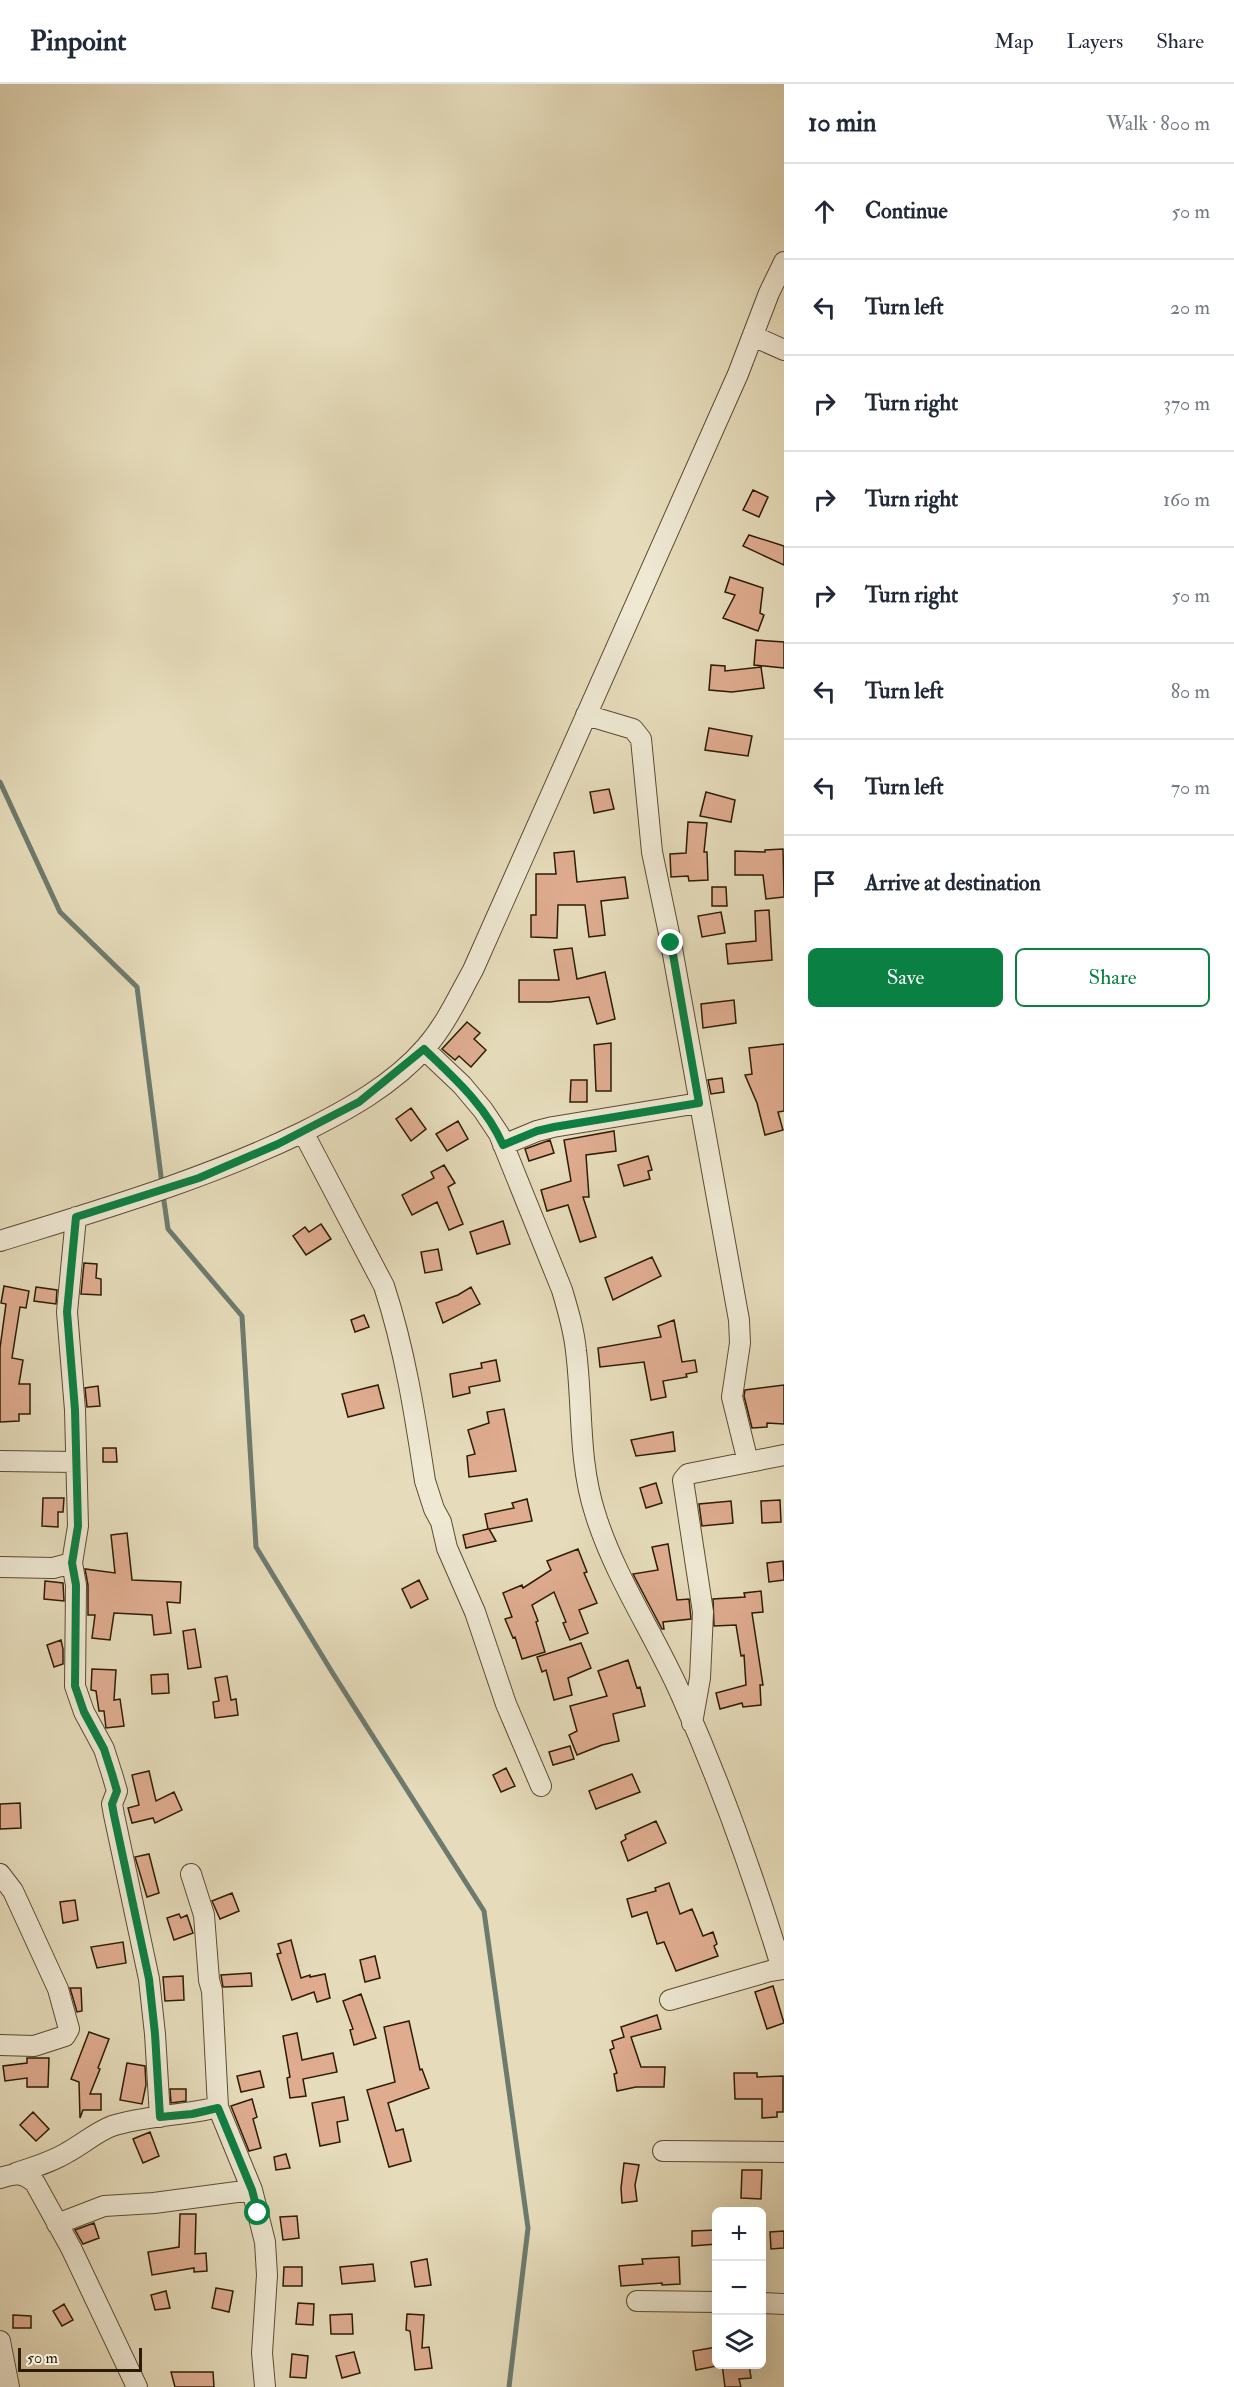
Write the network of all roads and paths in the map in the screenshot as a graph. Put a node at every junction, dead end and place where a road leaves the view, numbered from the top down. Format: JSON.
{"nodes":[{"id":1,"x":784,"y":262,"type":"edge"},
{"id":2,"x":753,"y":336,"type":"junction"},
{"id":3,"x":784,"y":350,"type":"edge"},
{"id":4,"x":586,"y":715,"type":"junction"},
{"id":5,"x":424,"y":1049,"type":"junction"},
{"id":6,"x":699,"y":1103,"type":"junction"},
{"id":7,"x":303,"y":1132,"type":"junction"},
{"id":8,"x":503,"y":1145,"type":"junction"},
{"id":9,"x":76,"y":1217,"type":"junction"},
{"id":10,"x":0,"y":1241,"type":"edge"},
{"id":11,"x":784,"y":1455,"type":"edge"},
{"id":12,"x":0,"y":1461,"type":"edge"},
{"id":13,"x":75,"y":1462,"type":"junction"},
{"id":14,"x":748,"y":1462,"type":"junction"},
{"id":15,"x":72,"y":1563,"type":"junction"},
{"id":16,"x":0,"y":1567,"type":"edge"},
{"id":17,"x":693,"y":1723,"type":"junction"},
{"id":18,"x":541,"y":1786,"type":"dead end"},
{"id":19,"x":0,"y":1874,"type":"edge"},
{"id":20,"x":191,"y":1874,"type":"dead end"},
{"id":21,"x":783,"y":1969,"type":"edge"},
{"id":22,"x":670,"y":2000,"type":"dead end"},
{"id":23,"x":0,"y":2045,"type":"edge"},
{"id":24,"x":218,"y":2108,"type":"junction"},
{"id":25,"x":160,"y":2117,"type":"junction"},
{"id":26,"x":663,"y":2151,"type":"dead end"},
{"id":27,"x":784,"y":2152,"type":"edge"},
{"id":28,"x":8,"y":2175,"type":"edge"},
{"id":29,"x":252,"y":2190,"type":"junction"},
{"id":30,"x":57,"y":2224,"type":"junction"},
{"id":31,"x":638,"y":2301,"type":"dead end"},
{"id":32,"x":712,"y":2302,"type":"edge"},
{"id":33,"x":766,"y":2303,"type":"edge"},
{"id":34,"x":784,"y":2304,"type":"edge"},
{"id":35,"x":0,"y":2341,"type":"edge"},
{"id":36,"x":9,"y":2387,"type":"edge"},
{"id":37,"x":137,"y":2387,"type":"edge"},
{"id":38,"x":265,"y":2387,"type":"edge"}],
"edges":[{"from":1,"to":2,"type":"street"},
{"from":2,"to":3,"type":"street"},
{"from":2,"to":4,"type":"street"},
{"from":4,"to":5,"type":"street"},
{"from":4,"to":6,"type":"street"},
{"from":5,"to":7,"type":"street"},
{"from":5,"to":8,"type":"street"},
{"from":6,"to":8,"type":"street"},
{"from":6,"to":14,"type":"street"},
{"from":7,"to":9,"type":"street"},
{"from":7,"to":18,"type":"street"},
{"from":8,"to":17,"type":"street"},
{"from":9,"to":10,"type":"street"},
{"from":9,"to":13,"type":"street"},
{"from":11,"to":14,"type":"street"},
{"from":12,"to":13,"type":"street"},
{"from":13,"to":15,"type":"street"},
{"from":14,"to":17,"type":"street"},
{"from":15,"to":16,"type":"street"},
{"from":15,"to":25,"type":"street"},
{"from":17,"to":21,"type":"street"},
{"from":19,"to":23,"type":"street"},
{"from":20,"to":24,"type":"street"},
{"from":21,"to":22,"type":"street"},
{"from":24,"to":25,"type":"street"},
{"from":24,"to":29,"type":"street"},
{"from":25,"to":28,"type":"street"},
{"from":26,"to":27,"type":"street"},
{"from":28,"to":30,"type":"street"},
{"from":29,"to":30,"type":"street"},
{"from":29,"to":38,"type":"street"},
{"from":30,"to":37,"type":"street"},
{"from":31,"to":32,"type":"street"},
{"from":33,"to":34,"type":"street"},
{"from":35,"to":36,"type":"street"}]}
